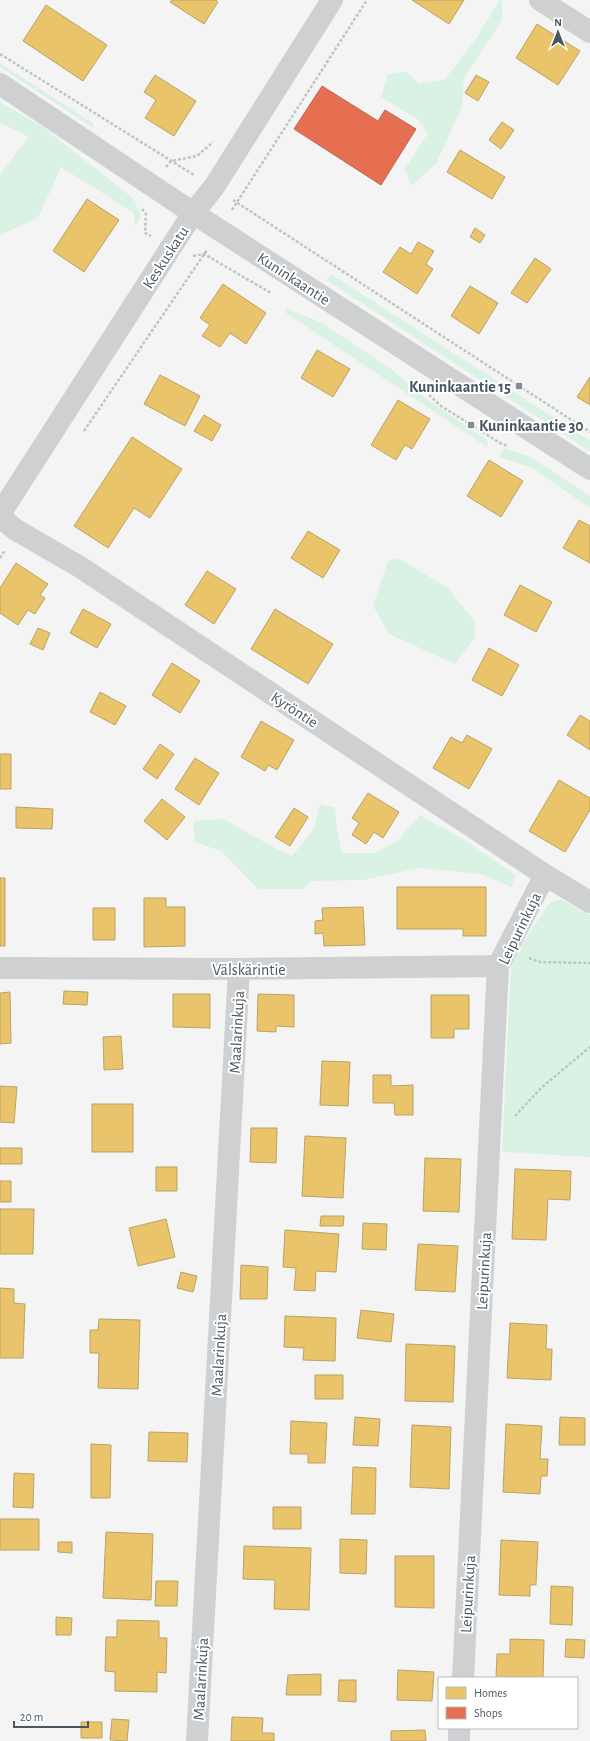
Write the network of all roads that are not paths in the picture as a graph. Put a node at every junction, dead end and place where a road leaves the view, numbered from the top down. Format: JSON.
{"nodes":[{"id":1,"x":332,"y":0,"type":"edge"},
{"id":2,"x":540,"y":0,"type":"edge"},
{"id":3,"x":590,"y":32,"type":"edge"},
{"id":4,"x":0,"y":84,"type":"edge"},
{"id":5,"x":193,"y":213,"type":"junction"},
{"id":6,"x":590,"y":469,"type":"edge"},
{"id":7,"x":5,"y":520,"type":"edge"},
{"id":8,"x":545,"y":874,"type":"junction"},
{"id":9,"x":590,"y":902,"type":"edge"},
{"id":10,"x":502,"y":959,"type":"junction"},
{"id":11,"x":0,"y":968,"type":"edge"},
{"id":12,"x":239,"y":969,"type":"junction"},
{"id":13,"x":463,"y":1677,"type":"edge"},
{"id":14,"x":459,"y":1729,"type":"edge"},
{"id":15,"x":197,"y":1741,"type":"edge"},
{"id":16,"x":459,"y":1741,"type":"edge"}],
"edges":[{"from":1,"to":5,"type":"street","name":"Keskuskatu"},
{"from":2,"to":3,"type":"street"},
{"from":4,"to":5,"type":"street","name":"Kuninkaantie"},
{"from":5,"to":6,"type":"street","name":"Kuninkaantie"},
{"from":5,"to":7,"type":"street","name":"Keskuskatu"},
{"from":7,"to":8,"type":"street","name":"Kyröntie"},
{"from":8,"to":9,"type":"street","name":"Kyröntie"},
{"from":8,"to":10,"type":"street","name":"Leipurinkuja"},
{"from":10,"to":12,"type":"street","name":"Välskärintie"},
{"from":10,"to":13,"type":"street","name":"Leipurinkuja"},
{"from":11,"to":12,"type":"street","name":"Välskärintie"},
{"from":12,"to":15,"type":"street","name":"Maalarinkuja"},
{"from":14,"to":16,"type":"street"}]}
